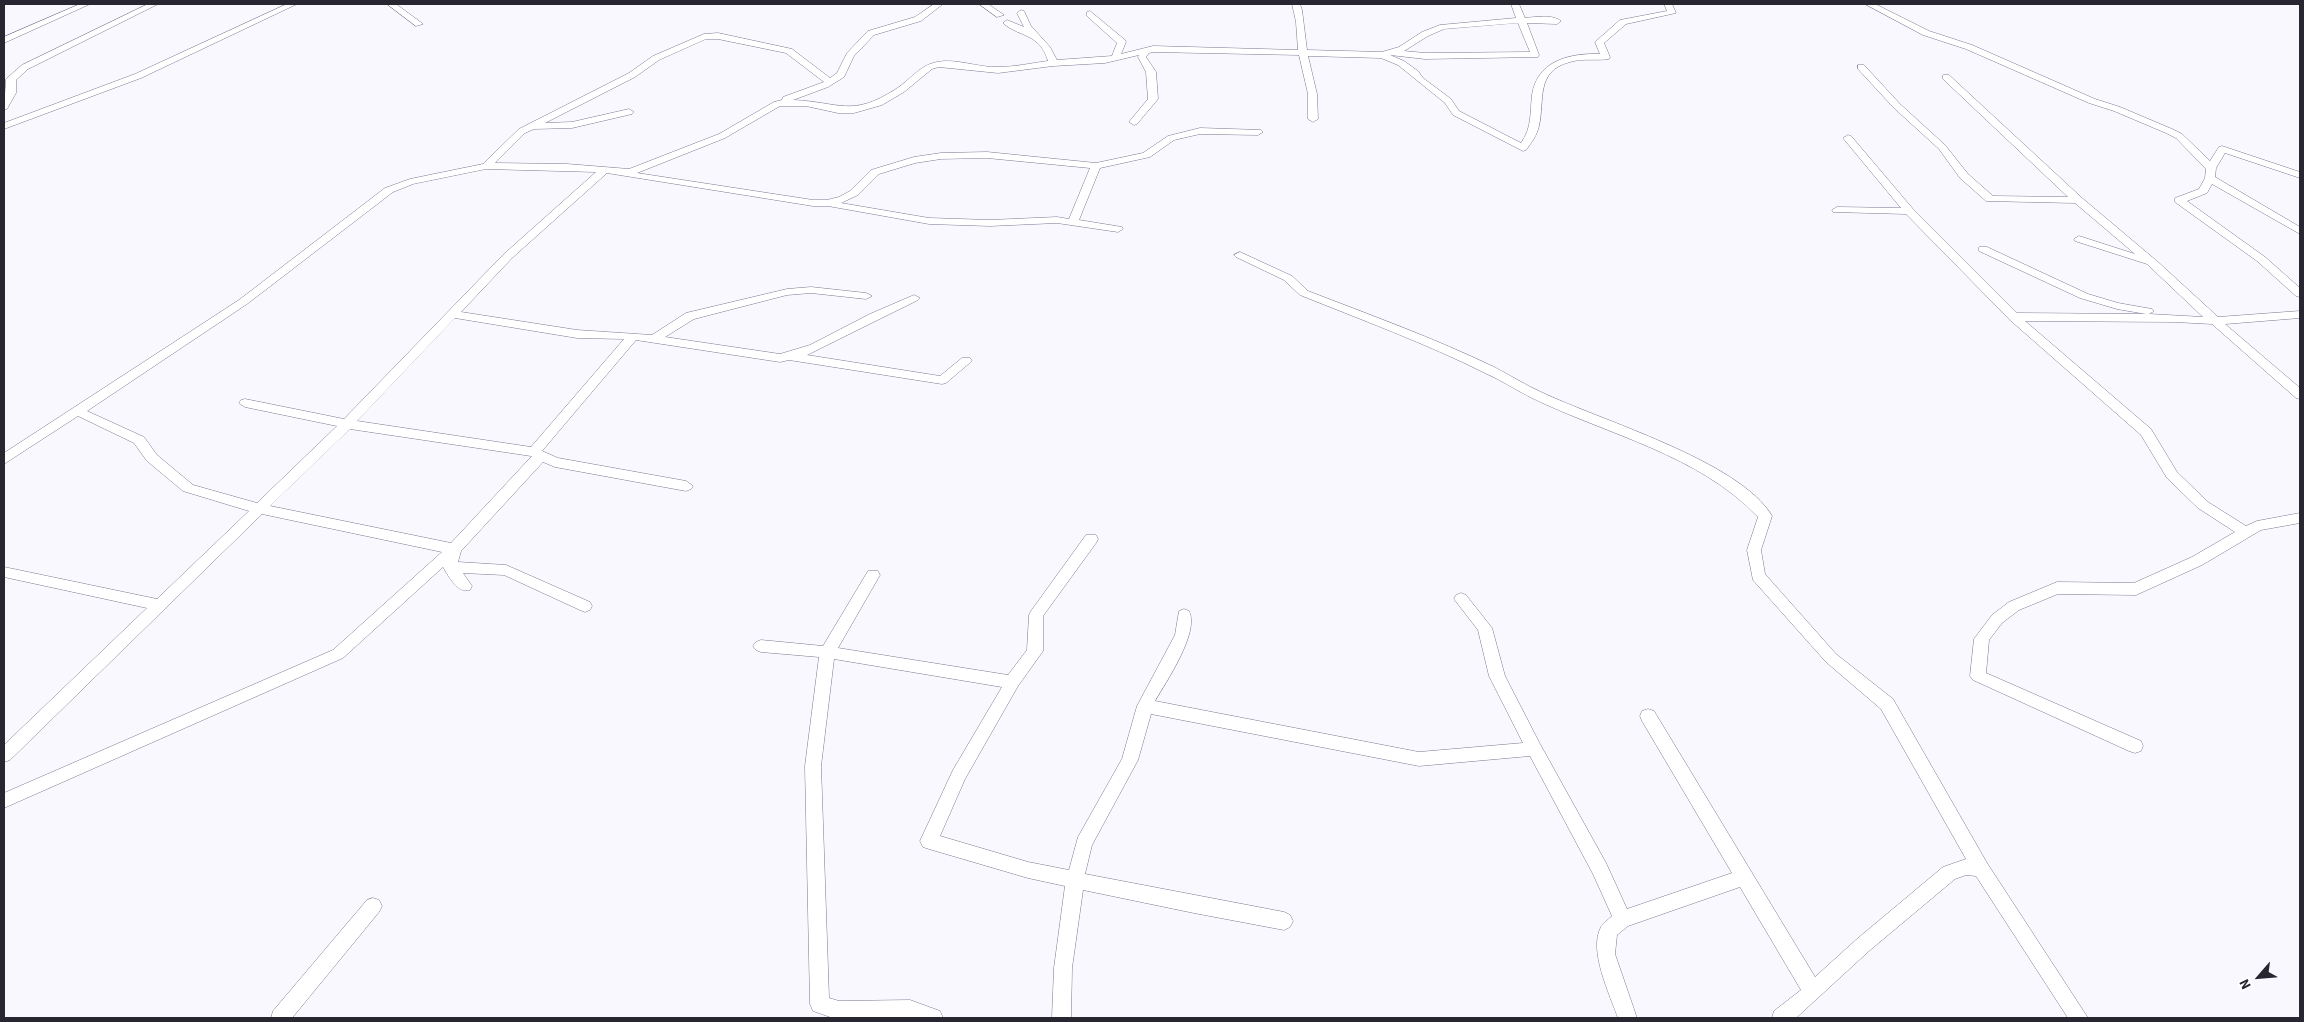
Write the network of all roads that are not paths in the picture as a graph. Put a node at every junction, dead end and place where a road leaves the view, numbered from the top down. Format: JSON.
{"nodes":[{"id":1,"x":86,"y":4,"type":"edge"},
{"id":2,"x":154,"y":4,"type":"edge"},
{"id":3,"x":293,"y":4,"type":"edge"},
{"id":4,"x":391,"y":4,"type":"edge"},
{"id":5,"x":939,"y":4,"type":"edge"},
{"id":6,"x":983,"y":4,"type":"edge"},
{"id":7,"x":1296,"y":4,"type":"edge"},
{"id":8,"x":1515,"y":4,"type":"edge"},
{"id":9,"x":1668,"y":4,"type":"edge"},
{"id":10,"x":1869,"y":4,"type":"edge"},
{"id":11,"x":1021,"y":14,"type":"dead end"},
{"id":12,"x":1090,"y":14,"type":"dead end"},
{"id":13,"x":1000,"y":15,"type":"dead end"},
{"id":14,"x":1522,"y":20,"type":"junction"},
{"id":15,"x":1557,"y":21,"type":"dead end"},
{"id":16,"x":1007,"y":23,"type":"dead end"},
{"id":17,"x":419,"y":24,"type":"dead end"},
{"id":18,"x":1034,"y":35,"type":"junction"},
{"id":19,"x":4,"y":40,"type":"edge"},
{"id":20,"x":1599,"y":42,"type":"junction"},
{"id":21,"x":1146,"y":50,"type":"junction"},
{"id":22,"x":1303,"y":53,"type":"junction"},
{"id":23,"x":1387,"y":54,"type":"junction"},
{"id":24,"x":1116,"y":56,"type":"junction"},
{"id":25,"x":1579,"y":56,"type":"junction"},
{"id":26,"x":1053,"y":63,"type":"junction"},
{"id":27,"x":1860,"y":67,"type":"dead end"},
{"id":28,"x":1946,"y":77,"type":"dead end"},
{"id":29,"x":830,"y":82,"type":"junction"},
{"id":30,"x":777,"y":104,"type":"junction"},
{"id":31,"x":4,"y":107,"type":"edge"},
{"id":32,"x":629,"y":112,"type":"dead end"},
{"id":33,"x":1313,"y":119,"type":"dead end"},
{"id":34,"x":1134,"y":122,"type":"dead end"},
{"id":35,"x":4,"y":126,"type":"edge"},
{"id":36,"x":532,"y":126,"type":"junction"},
{"id":37,"x":1258,"y":132,"type":"dead end"},
{"id":38,"x":1848,"y":138,"type":"dead end"},
{"id":39,"x":486,"y":166,"type":"junction"},
{"id":40,"x":1096,"y":166,"type":"junction"},
{"id":41,"x":611,"y":172,"type":"junction"},
{"id":42,"x":2210,"y":173,"type":"junction"},
{"id":43,"x":2300,"y":175,"type":"edge"},
{"id":44,"x":2078,"y":200,"type":"junction"},
{"id":45,"x":827,"y":203,"type":"junction"},
{"id":46,"x":1838,"y":210,"type":"dead end"},
{"id":47,"x":1909,"y":211,"type":"junction"},
{"id":48,"x":1073,"y":221,"type":"junction"},
{"id":49,"x":1118,"y":229,"type":"dead end"},
{"id":50,"x":2300,"y":231,"type":"edge"},
{"id":51,"x":2080,"y":239,"type":"dead end"},
{"id":52,"x":1983,"y":249,"type":"dead end"},
{"id":53,"x":1240,"y":255,"type":"dead end"},
{"id":54,"x":2154,"y":264,"type":"junction"},
{"id":55,"x":2300,"y":294,"type":"edge"},
{"id":56,"x":866,"y":296,"type":"dead end"},
{"id":57,"x":914,"y":298,"type":"dead end"},
{"id":58,"x":452,"y":314,"type":"junction"},
{"id":59,"x":2300,"y":314,"type":"edge"},
{"id":60,"x":2014,"y":317,"type":"junction"},
{"id":61,"x":2175,"y":318,"type":"junction"},
{"id":62,"x":2215,"y":321,"type":"junction"},
{"id":63,"x":633,"y":336,"type":"junction"},
{"id":64,"x":654,"y":340,"type":"junction"},
{"id":65,"x":791,"y":357,"type":"junction"},
{"id":66,"x":966,"y":361,"type":"dead end"},
{"id":67,"x":2300,"y":395,"type":"edge"},
{"id":68,"x":245,"y":403,"type":"dead end"},
{"id":69,"x":77,"y":410,"type":"junction"},
{"id":70,"x":347,"y":424,"type":"junction"},
{"id":71,"x":537,"y":454,"type":"junction"},
{"id":72,"x":4,"y":459,"type":"edge"},
{"id":73,"x":686,"y":486,"type":"dead end"},
{"id":74,"x":260,"y":509,"type":"junction"},
{"id":75,"x":2300,"y":518,"type":"edge"},
{"id":76,"x":2245,"y":532,"type":"junction"},
{"id":77,"x":1091,"y":539,"type":"dead end"},
{"id":78,"x":454,"y":549,"type":"junction"},
{"id":79,"x":450,"y":567,"type":"junction"},
{"id":80,"x":4,"y":572,"type":"edge"},
{"id":81,"x":873,"y":575,"type":"dead end"},
{"id":82,"x":465,"y":586,"type":"dead end"},
{"id":83,"x":1461,"y":599,"type":"dead end"},
{"id":84,"x":160,"y":605,"type":"junction"},
{"id":85,"x":585,"y":606,"type":"dead end"},
{"id":86,"x":1184,"y":615,"type":"dead end"},
{"id":87,"x":762,"y":646,"type":"dead end"},
{"id":88,"x":827,"y":652,"type":"junction"},
{"id":89,"x":1012,"y":682,"type":"junction"},
{"id":90,"x":1145,"y":706,"type":"junction"},
{"id":91,"x":1648,"y":716,"type":"dead end"},
{"id":92,"x":2135,"y":746,"type":"dead end"},
{"id":93,"x":1534,"y":749,"type":"junction"},
{"id":94,"x":4,"y":755,"type":"edge"},
{"id":95,"x":4,"y":801,"type":"edge"},
{"id":96,"x":1981,"y":869,"type":"junction"},
{"id":97,"x":1745,"y":878,"type":"junction"},
{"id":98,"x":1075,"y":880,"type":"junction"},
{"id":99,"x":373,"y":906,"type":"dead end"},
{"id":100,"x":1622,"y":919,"type":"junction"},
{"id":101,"x":1284,"y":921,"type":"dead end"},
{"id":102,"x":1814,"y":992,"type":"junction"},
{"id":103,"x":280,"y":1018,"type":"edge"},
{"id":104,"x":933,"y":1018,"type":"edge"},
{"id":105,"x":1062,"y":1018,"type":"edge"},
{"id":106,"x":1627,"y":1018,"type":"edge"},
{"id":107,"x":1781,"y":1018,"type":"edge"},
{"id":108,"x":2079,"y":1018,"type":"edge"}],
"edges":[{"from":1,"to":19,"type":"street"},
{"from":2,"to":31,"type":"street"},
{"from":3,"to":35,"type":"street"},
{"from":4,"to":17,"type":"street"},
{"from":5,"to":29,"type":"street"},
{"from":6,"to":13,"type":"street"},
{"from":7,"to":22,"type":"street"},
{"from":8,"to":14,"type":"street"},
{"from":9,"to":20,"type":"street"},
{"from":10,"to":42,"type":"street"},
{"from":11,"to":18,"type":"street"},
{"from":12,"to":24,"type":"street"},
{"from":14,"to":15,"type":"street"},
{"from":14,"to":23,"type":"street"},
{"from":14,"to":23,"type":"street"},
{"from":16,"to":18,"type":"street"},
{"from":18,"to":26,"type":"street"},
{"from":20,"to":25,"type":"street"},
{"from":20,"to":25,"type":"street"},
{"from":21,"to":22,"type":"street"},
{"from":21,"to":24,"type":"street"},
{"from":21,"to":34,"type":"street"},
{"from":22,"to":23,"type":"street"},
{"from":22,"to":33,"type":"street"},
{"from":23,"to":25,"type":"street"},
{"from":24,"to":26,"type":"street"},
{"from":26,"to":30,"type":"street"},
{"from":27,"to":44,"type":"street"},
{"from":28,"to":44,"type":"street"},
{"from":29,"to":30,"type":"street"},
{"from":29,"to":36,"type":"street"},
{"from":30,"to":41,"type":"street"},
{"from":32,"to":36,"type":"street"},
{"from":36,"to":39,"type":"street"},
{"from":37,"to":40,"type":"street"},
{"from":38,"to":47,"type":"street"},
{"from":39,"to":41,"type":"street"},
{"from":39,"to":69,"type":"street"},
{"from":40,"to":45,"type":"street"},
{"from":40,"to":48,"type":"street"},
{"from":41,"to":45,"type":"street"},
{"from":41,"to":58,"type":"street"},
{"from":42,"to":43,"type":"street"},
{"from":42,"to":50,"type":"street"},
{"from":42,"to":55,"type":"street"},
{"from":44,"to":54,"type":"street"},
{"from":45,"to":48,"type":"street"},
{"from":46,"to":47,"type":"street"},
{"from":47,"to":60,"type":"street"},
{"from":48,"to":49,"type":"street"},
{"from":51,"to":54,"type":"street"},
{"from":52,"to":61,"type":"street"},
{"from":53,"to":96,"type":"street"},
{"from":54,"to":62,"type":"street"},
{"from":56,"to":64,"type":"street"},
{"from":57,"to":65,"type":"street"},
{"from":58,"to":63,"type":"street"},
{"from":58,"to":70,"type":"street"},
{"from":59,"to":62,"type":"street"},
{"from":60,"to":61,"type":"street"},
{"from":60,"to":76,"type":"street"},
{"from":61,"to":62,"type":"street"},
{"from":62,"to":67,"type":"street"},
{"from":63,"to":64,"type":"street"},
{"from":63,"to":71,"type":"street"},
{"from":64,"to":65,"type":"street"},
{"from":65,"to":66,"type":"street"},
{"from":68,"to":70,"type":"street"},
{"from":69,"to":72,"type":"street"},
{"from":69,"to":74,"type":"street"},
{"from":70,"to":71,"type":"street"},
{"from":70,"to":74,"type":"street"},
{"from":71,"to":73,"type":"street"},
{"from":71,"to":78,"type":"street"},
{"from":74,"to":78,"type":"street"},
{"from":74,"to":84,"type":"street"},
{"from":75,"to":76,"type":"street"},
{"from":76,"to":92,"type":"street"},
{"from":77,"to":89,"type":"street"},
{"from":78,"to":79,"type":"street"},
{"from":78,"to":95,"type":"street"},
{"from":79,"to":82,"type":"street"},
{"from":79,"to":85,"type":"street"},
{"from":80,"to":84,"type":"street"},
{"from":81,"to":88,"type":"street"},
{"from":83,"to":93,"type":"street"},
{"from":84,"to":94,"type":"street"},
{"from":86,"to":90,"type":"street"},
{"from":87,"to":88,"type":"street"},
{"from":88,"to":89,"type":"street"},
{"from":88,"to":104,"type":"street"},
{"from":89,"to":98,"type":"street"},
{"from":90,"to":93,"type":"street"},
{"from":90,"to":98,"type":"street"},
{"from":91,"to":97,"type":"street"},
{"from":93,"to":100,"type":"street"},
{"from":96,"to":102,"type":"street"},
{"from":96,"to":108,"type":"street"},
{"from":97,"to":100,"type":"street"},
{"from":97,"to":102,"type":"street"},
{"from":98,"to":101,"type":"street"},
{"from":98,"to":105,"type":"street"},
{"from":99,"to":103,"type":"street"},
{"from":100,"to":106,"type":"street"},
{"from":102,"to":107,"type":"street"}]}
